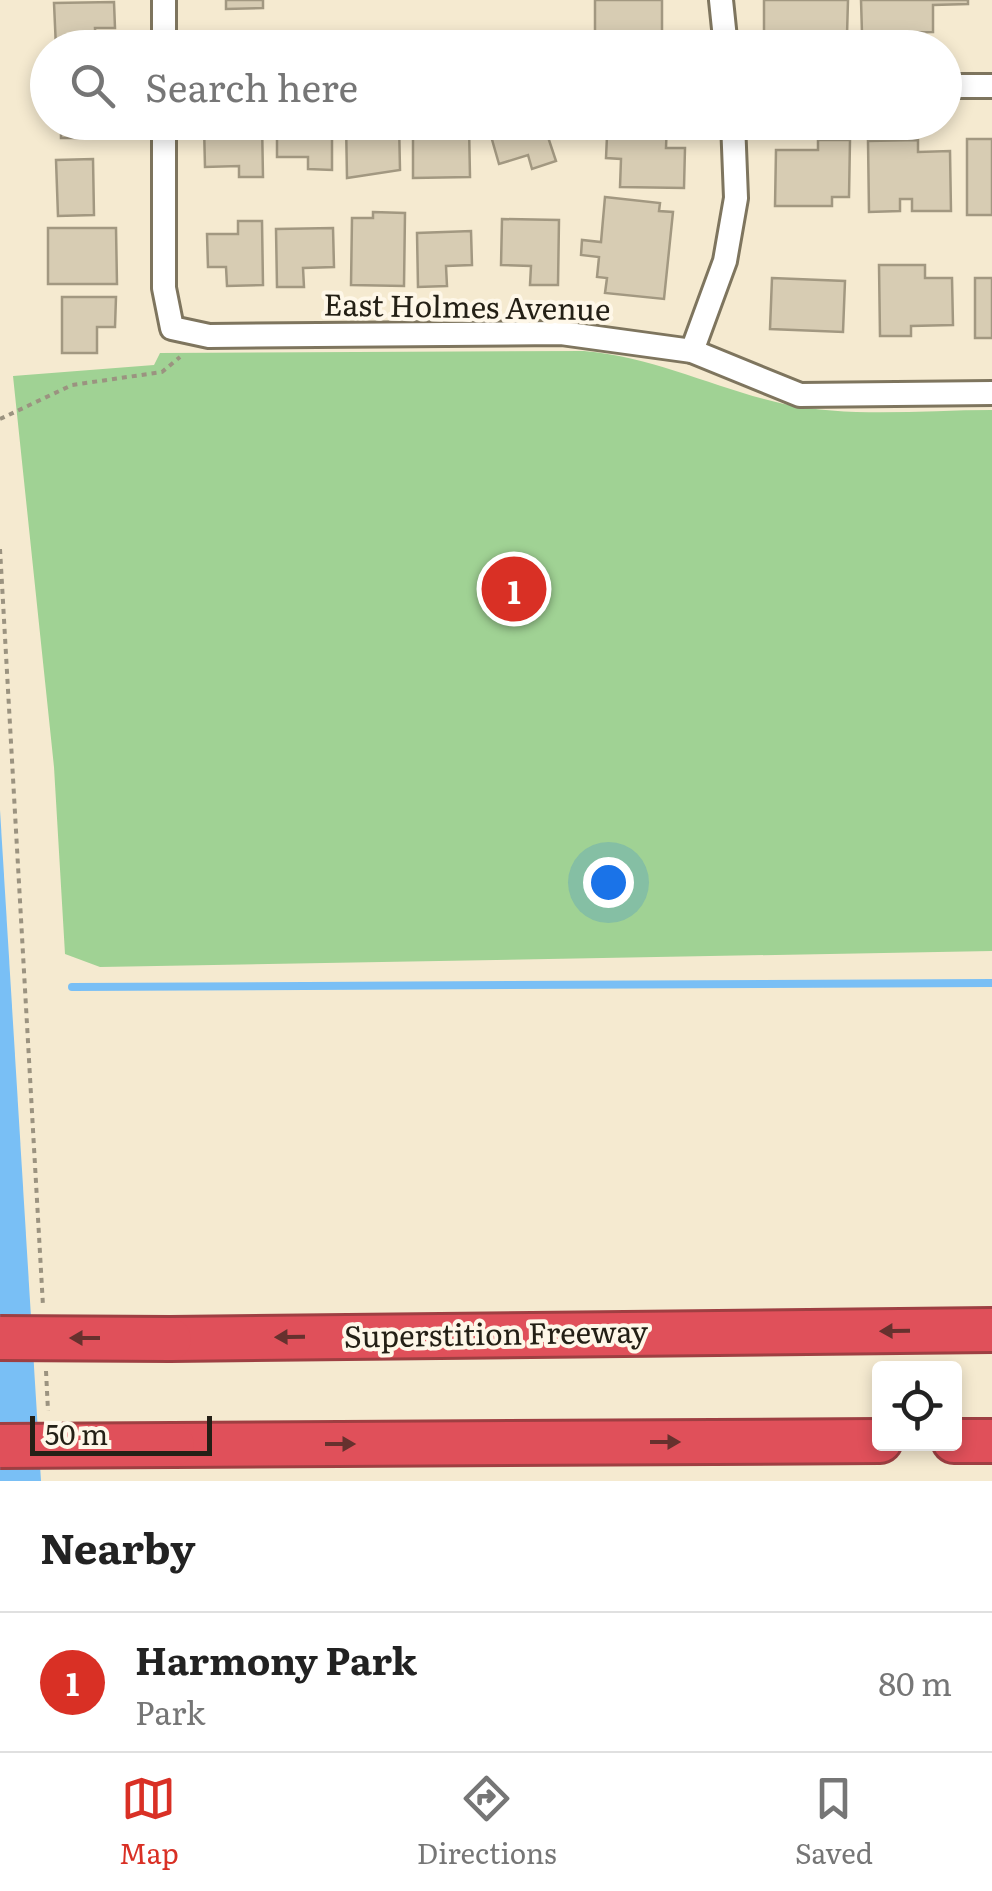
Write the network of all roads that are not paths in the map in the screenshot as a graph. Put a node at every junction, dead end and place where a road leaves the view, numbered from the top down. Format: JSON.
{"nodes":[{"id":1,"x":164,"y":0,"type":"edge"},
{"id":2,"x":721,"y":0,"type":"edge"},
{"id":3,"x":164,"y":30,"type":"edge"},
{"id":4,"x":724,"y":30,"type":"edge"},
{"id":5,"x":962,"y":86,"type":"edge"},
{"id":6,"x":992,"y":86,"type":"edge"},
{"id":7,"x":164,"y":140,"type":"edge"},
{"id":8,"x":734,"y":140,"type":"edge"},
{"id":9,"x":692,"y":350,"type":"junction"},
{"id":10,"x":992,"y":393,"type":"edge"},
{"id":11,"x":992,"y":1330,"type":"edge"},
{"id":12,"x":0,"y":1338,"type":"edge"},
{"id":13,"x":962,"y":1441,"type":"edge"},
{"id":14,"x":992,"y":1441,"type":"edge"},
{"id":15,"x":872,"y":1442,"type":"edge"},
{"id":16,"x":0,"y":1446,"type":"edge"}],
"edges":[{"from":1,"to":3,"type":"street"},
{"from":2,"to":4,"type":"street"},
{"from":5,"to":6,"type":"street"},
{"from":7,"to":9,"type":"street","name":"East Holmes Avenue"},
{"from":8,"to":9,"type":"street"},
{"from":9,"to":10,"type":"street","name":"East Holmes Avenue"},
{"from":11,"to":12,"type":"highway","name":"Superstition Freeway","one_way":true,"bridge":true},
{"from":13,"to":14,"type":"highway"},
{"from":16,"to":15,"type":"highway","one_way":true,"bridge":true}]}
